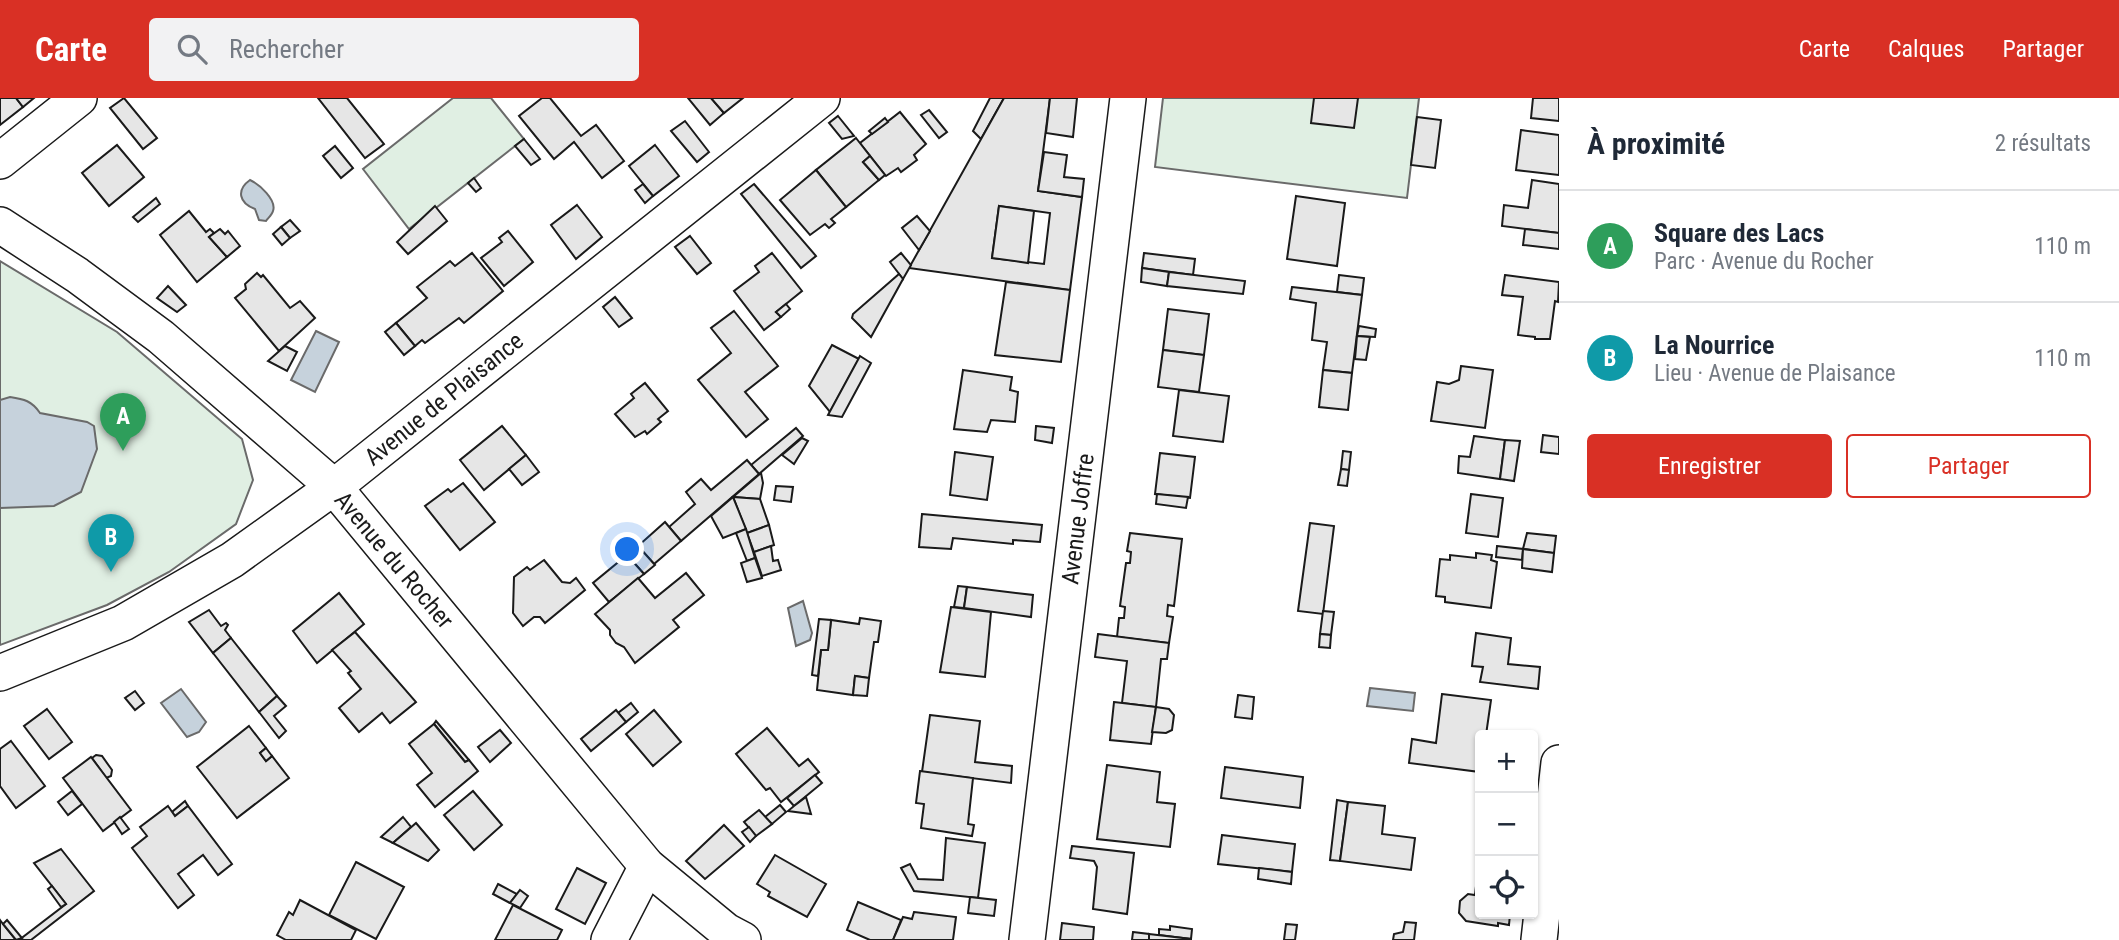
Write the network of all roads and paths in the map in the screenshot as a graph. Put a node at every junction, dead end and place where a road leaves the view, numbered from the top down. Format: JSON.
{"nodes":[{"id":1,"x":79,"y":98,"type":"edge"},
{"id":2,"x":822,"y":98,"type":"edge"},
{"id":3,"x":1128,"y":98,"type":"edge"},
{"id":4,"x":0,"y":162,"type":"edge"},
{"id":5,"x":0,"y":225,"type":"edge"},
{"id":6,"x":334,"y":487,"type":"junction"},
{"id":7,"x":0,"y":673,"type":"edge"},
{"id":8,"x":1559,"y":763,"type":"edge"},
{"id":9,"x":1555,"y":823,"type":"edge"},
{"id":10,"x":647,"y":866,"type":"junction"},
{"id":11,"x":609,"y":940,"type":"edge"},
{"id":12,"x":743,"y":940,"type":"edge"},
{"id":13,"x":1027,"y":940,"type":"edge"},
{"id":14,"x":1539,"y":940,"type":"edge"}],
"edges":[{"from":1,"to":4,"type":"street"},
{"from":2,"to":6,"type":"street","name":"Avenue de Plaisance"},
{"from":3,"to":13,"type":"street","name":"Avenue Joffre"},
{"from":5,"to":6,"type":"street","name":"Avenue du Rocher"},
{"from":6,"to":7,"type":"street","name":"Avenue de Plaisance"},
{"from":6,"to":10,"type":"street","name":"Avenue du Rocher"},
{"from":8,"to":9,"type":"street"},
{"from":9,"to":14,"type":"street"},
{"from":10,"to":11,"type":"street"},
{"from":10,"to":12,"type":"street","name":"Avenue du Rocher"}]}
